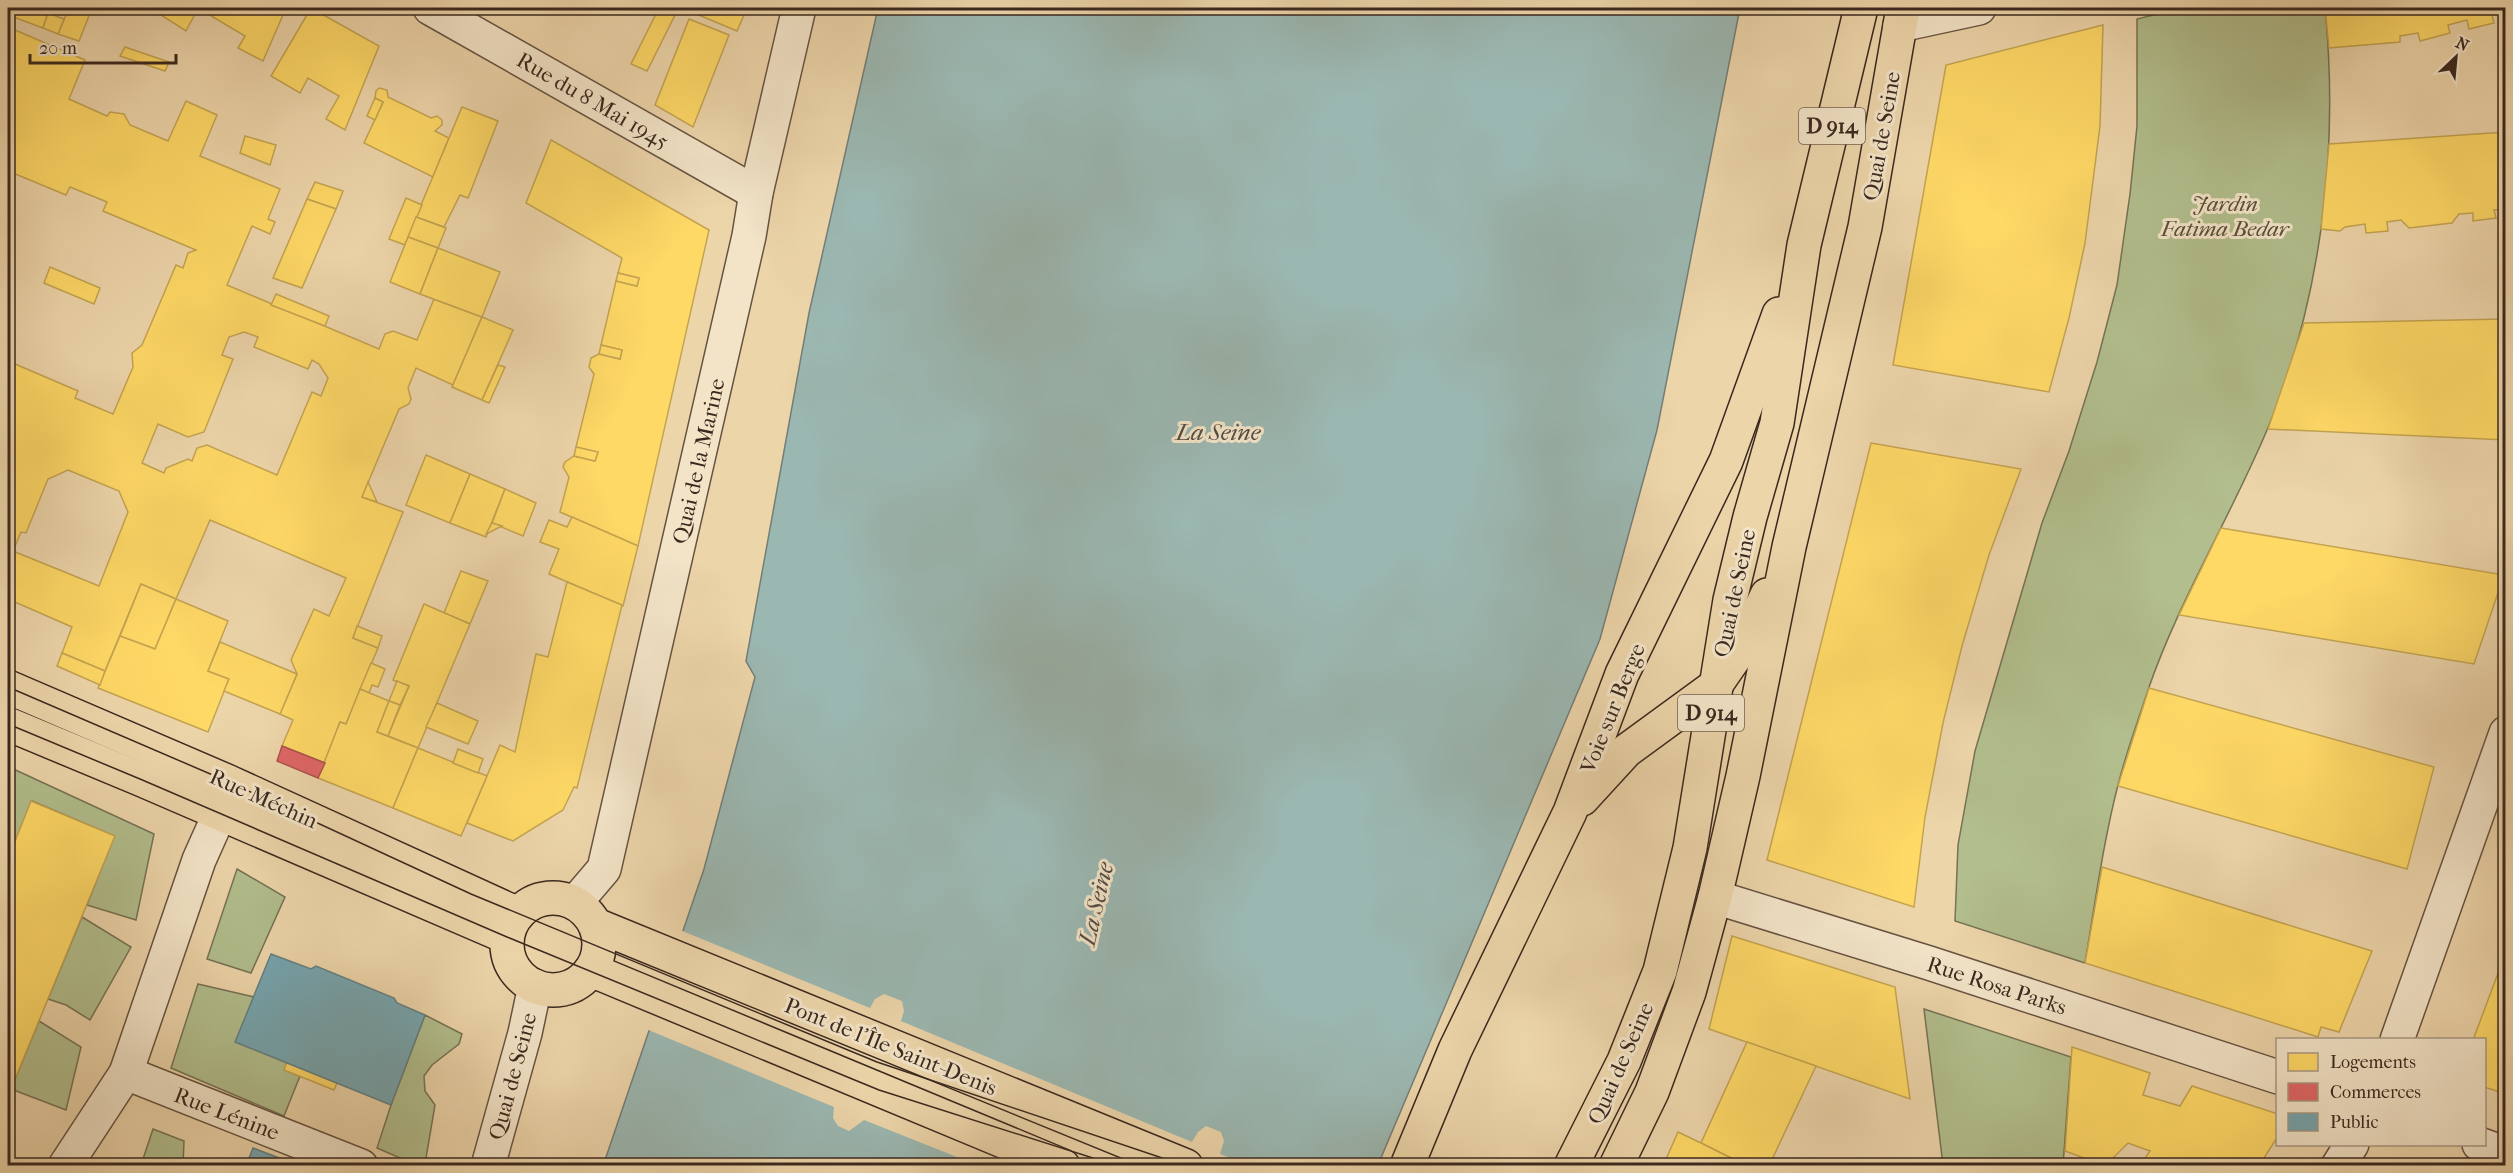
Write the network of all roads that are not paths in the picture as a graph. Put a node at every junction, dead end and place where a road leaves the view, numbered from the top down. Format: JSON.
{"nodes":[{"id":1,"x":430,"y":8,"type":"edge"},
{"id":2,"x":799,"y":8,"type":"edge"},
{"id":3,"x":1861,"y":8,"type":"edge"},
{"id":4,"x":1979,"y":8,"type":"edge"},
{"id":5,"x":1902,"y":16,"type":"edge"},
{"id":6,"x":756,"y":194,"type":"junction"},
{"id":7,"x":1804,"y":245,"type":"junction"},
{"id":8,"x":1789,"y":548,"type":"junction"},
{"id":9,"x":1715,"y":686,"type":"junction"},
{"id":10,"x":8,"y":687,"type":"edge"},
{"id":11,"x":8,"y":724,"type":"edge"},
{"id":12,"x":2505,"y":733,"type":"edge"},
{"id":13,"x":1570,"y":812,"type":"junction"},
{"id":14,"x":220,"y":813,"type":"junction"},
{"id":15,"x":1715,"y":897,"type":"junction"},
{"id":16,"x":585,"y":914,"type":"junction"},
{"id":17,"x":512,"y":926,"type":"junction"},
{"id":18,"x":591,"y":970,"type":"junction"},
{"id":19,"x":535,"y":986,"type":"junction"},
{"id":20,"x":2398,"y":1038,"type":"edge"},
{"id":21,"x":126,"y":1073,"type":"junction"},
{"id":22,"x":2276,"y":1077,"type":"edge"},
{"id":23,"x":2351,"y":1146,"type":"edge"},
{"id":24,"x":2484,"y":1146,"type":"edge"},
{"id":25,"x":2505,"y":1154,"type":"edge"},
{"id":26,"x":65,"y":1166,"type":"edge"},
{"id":27,"x":361,"y":1166,"type":"edge"},
{"id":28,"x":488,"y":1166,"type":"edge"},
{"id":29,"x":1063,"y":1166,"type":"edge"},
{"id":30,"x":1186,"y":1166,"type":"edge"},
{"id":31,"x":1407,"y":1166,"type":"edge"},
{"id":32,"x":1571,"y":1166,"type":"edge"},
{"id":33,"x":1616,"y":1166,"type":"edge"},
{"id":34,"x":2338,"y":1166,"type":"edge"}],
"edges":[{"from":1,"to":6,"type":"street","name":"Rue du 8 Mai 1945"},
{"from":2,"to":6,"type":"street","name":"Quai de la Marine"},
{"from":3,"to":7,"type":"main road","name":"Quai de Seine","number":"D 914"},
{"from":4,"to":5,"type":"street"},
{"from":5,"to":8,"type":"main road","name":"Quai de Seine","number":"D 914"},
{"from":6,"to":16,"type":"street","name":"Quai de la Marine"},
{"from":7,"to":9,"type":"main road","name":"Quai de Seine","number":"D 914"},
{"from":7,"to":13,"type":"main road","name":"Voie sur Berge","number":"D 914"},
{"from":8,"to":9,"type":"main road"},
{"from":8,"to":15,"type":"main road","name":"Quai de Seine","number":"D 914"},
{"from":9,"to":13,"type":"main road"},
{"from":9,"to":32,"type":"main road","name":"Quai de Seine","number":"D 914"},
{"from":10,"to":17,"type":"main road","name":"Rue Méchin"},
{"from":11,"to":14,"type":"main road","name":"Rue Méchin"},
{"from":12,"to":20,"type":"street"},
{"from":13,"to":31,"type":"main road","name":"Voie sur Berge","number":"D 914"},
{"from":14,"to":17,"type":"main road","name":"Rue Méchin"},
{"from":14,"to":21,"type":"street"},
{"from":15,"to":22,"type":"street","name":"Rue Rosa Parks"},
{"from":15,"to":33,"type":"main road","name":"Quai de Seine","number":"D 914"},
{"from":16,"to":17,"type":"main road"},
{"from":16,"to":18,"type":"main road"},
{"from":16,"to":30,"type":"main road","name":"Pont de l'Île Saint-Denis"},
{"from":17,"to":19,"type":"main road"},
{"from":18,"to":19,"type":"main road"},
{"from":18,"to":29,"type":"main road","name":"Pont de l'Île Saint-Denis"},
{"from":19,"to":28,"type":"street","name":"Quai de Seine"},
{"from":21,"to":26,"type":"street"},
{"from":21,"to":27,"type":"street","name":"Rue Lénine"},
{"from":23,"to":34,"type":"street"},
{"from":24,"to":25,"type":"street"}]}
